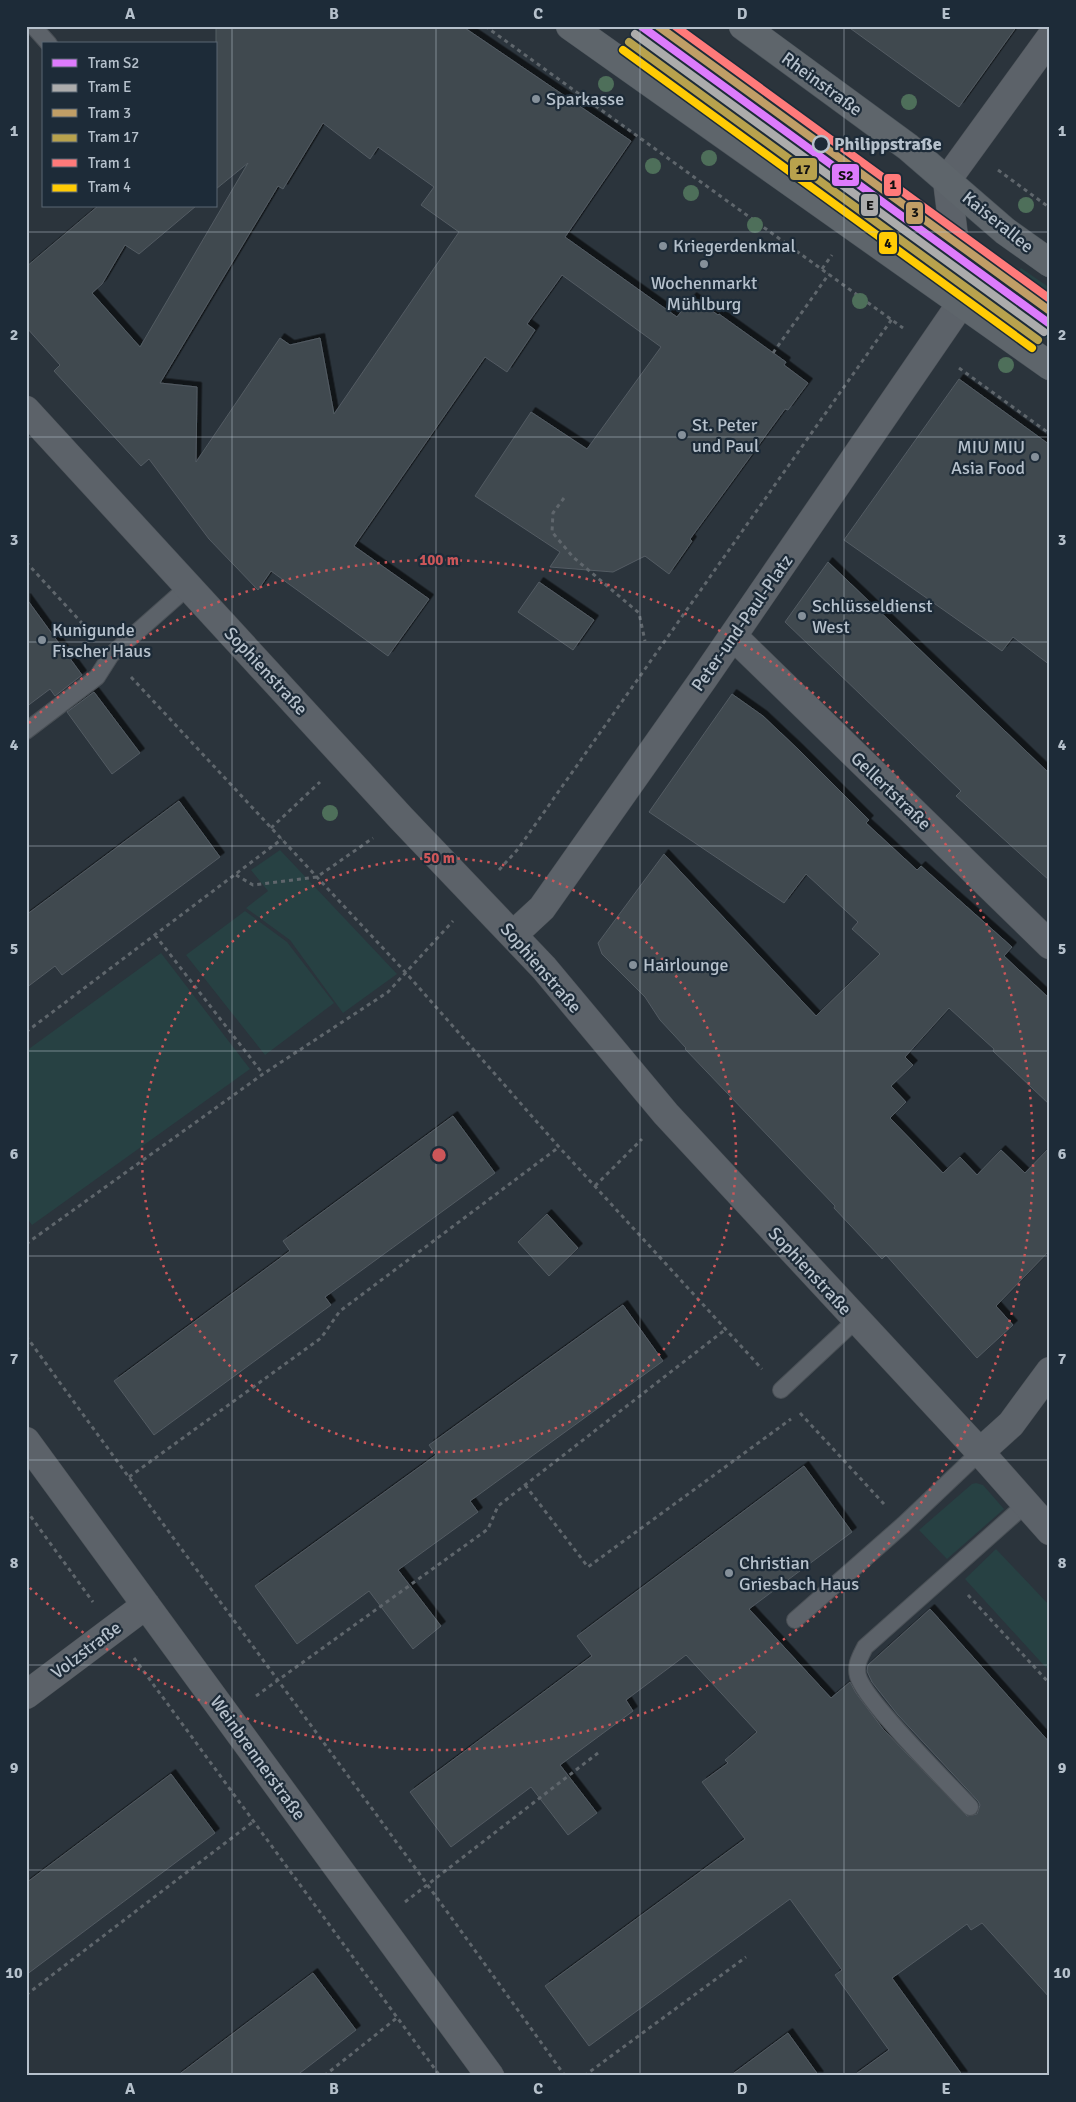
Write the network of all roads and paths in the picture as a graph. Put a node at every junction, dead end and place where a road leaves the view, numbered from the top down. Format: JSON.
{"nodes":[{"id":1,"x":33,"y":26,"type":"edge"},
{"id":2,"x":486,"y":26,"type":"edge"},
{"id":3,"x":570,"y":26,"type":"edge"},
{"id":4,"x":743,"y":26,"type":"edge"},
{"id":5,"x":1050,"y":38,"type":"edge"},
{"id":6,"x":47,"y":42,"type":"edge"},
{"id":7,"x":908,"y":147,"type":"junction"},
{"id":8,"x":947,"y":180,"type":"junction"},
{"id":9,"x":852,"y":227,"type":"junction"},
{"id":10,"x":1050,"y":263,"type":"edge"},
{"id":11,"x":822,"y":269,"type":"junction"},
{"id":12,"x":829,"y":274,"type":"junction"},
{"id":13,"x":962,"y":302,"type":"junction"},
{"id":14,"x":892,"y":320,"type":"junction"},
{"id":15,"x":931,"y":348,"type":"junction"},
{"id":16,"x":773,"y":353,"type":"dead end"},
{"id":17,"x":1050,"y":366,"type":"edge"},
{"id":18,"x":26,"y":410,"type":"edge"},
{"id":19,"x":1050,"y":434,"type":"edge"},
{"id":20,"x":564,"y":498,"type":"dead end"},
{"id":21,"x":26,"y":562,"type":"edge"},
{"id":22,"x":189,"y":586,"type":"junction"},
{"id":23,"x":733,"y":636,"type":"junction"},
{"id":24,"x":645,"y":641,"type":"dead end"},
{"id":25,"x":111,"y":655,"type":"junction"},
{"id":26,"x":26,"y":731,"type":"edge"},
{"id":27,"x":346,"y":758,"type":"junction"},
{"id":28,"x":401,"y":818,"type":"junction"},
{"id":29,"x":271,"y":828,"type":"junction"},
{"id":30,"x":282,"y":839,"type":"junction"},
{"id":31,"x":236,"y":875,"type":"junction"},
{"id":32,"x":317,"y":877,"type":"junction"},
{"id":33,"x":476,"y":895,"type":"junction"},
{"id":34,"x":155,"y":935,"type":"junction"},
{"id":35,"x":513,"y":935,"type":"junction"},
{"id":36,"x":1050,"y":945,"type":"edge"},
{"id":37,"x":407,"y":974,"type":"junction"},
{"id":38,"x":26,"y":1032,"type":"edge"},
{"id":39,"x":263,"y":1074,"type":"junction"},
{"id":40,"x":666,"y":1114,"type":"junction"},
{"id":41,"x":559,"y":1147,"type":"junction"},
{"id":42,"x":595,"y":1186,"type":"junction"},
{"id":43,"x":26,"y":1244,"type":"edge"},
{"id":44,"x":856,"y":1320,"type":"junction"},
{"id":45,"x":726,"y":1329,"type":"junction"},
{"id":46,"x":26,"y":1336,"type":"edge"},
{"id":47,"x":1050,"y":1370,"type":"edge"},
{"id":48,"x":781,"y":1390,"type":"joint"},
{"id":49,"x":26,"y":1441,"type":"edge"},
{"id":50,"x":980,"y":1452,"type":"junction"},
{"id":51,"x":129,"y":1477,"type":"junction"},
{"id":52,"x":525,"y":1486,"type":"junction"},
{"id":53,"x":1026,"y":1504,"type":"junction"},
{"id":54,"x":26,"y":1510,"type":"edge"},
{"id":55,"x":903,"y":1524,"type":"junction"},
{"id":56,"x":1050,"y":1531,"type":"edge"},
{"id":57,"x":947,"y":1572,"type":"junction"},
{"id":58,"x":146,"y":1605,"type":"junction"},
{"id":59,"x":794,"y":1620,"type":"dead end"},
{"id":60,"x":113,"y":1629,"type":"junction"},
{"id":61,"x":279,"y":1680,"type":"junction"},
{"id":62,"x":1050,"y":1684,"type":"edge"},
{"id":63,"x":26,"y":1695,"type":"edge"},
{"id":64,"x":598,"y":1753,"type":"dead end"},
{"id":65,"x":970,"y":1807,"type":"dead end"},
{"id":66,"x":254,"y":1822,"type":"junction"},
{"id":67,"x":429,"y":1884,"type":"junction"},
{"id":68,"x":746,"y":1957,"type":"dead end"},
{"id":69,"x":26,"y":1995,"type":"edge"},
{"id":70,"x":398,"y":2017,"type":"junction"},
{"id":71,"x":324,"y":2076,"type":"edge"},
{"id":72,"x":440,"y":2076,"type":"edge"},
{"id":73,"x":490,"y":2076,"type":"edge"},
{"id":74,"x":564,"y":2076,"type":"edge"},
{"id":75,"x":584,"y":2076,"type":"edge"}],
"edges":[{"from":1,"to":6,"type":"lane"},
{"from":2,"to":11,"type":"path"},
{"from":3,"to":9,"type":"main road"},
{"from":4,"to":7,"type":"main road","name":"Rheinstraße"},
{"from":5,"to":8,"type":"street"},
{"from":7,"to":8,"type":"main road","name":"Rheinstraße"},
{"from":7,"to":9,"type":"path"},
{"from":8,"to":10,"type":"main road","name":"Kaiserallee"},
{"from":8,"to":13,"type":"street"},
{"from":9,"to":11,"type":"path"},
{"from":9,"to":13,"type":"main road"},
{"from":11,"to":12,"type":"path"},
{"from":12,"to":14,"type":"path"},
{"from":12,"to":16,"type":"path"},
{"from":13,"to":15,"type":"street","name":"Peter-und-Paul-Platz"},
{"from":13,"to":17,"type":"main road"},
{"from":14,"to":15,"type":"path"},
{"from":14,"to":33,"type":"path"},
{"from":15,"to":19,"type":"path"},
{"from":15,"to":23,"type":"street","name":"Peter-und-Paul-Platz"},
{"from":18,"to":22,"type":"street","name":"Sophienstraße"},
{"from":20,"to":24,"type":"path"},
{"from":21,"to":25,"type":"path"},
{"from":22,"to":25,"type":"lane"},
{"from":22,"to":27,"type":"street","name":"Sophienstraße"},
{"from":23,"to":35,"type":"street","name":"Peter-und-Paul-Platz"},
{"from":23,"to":36,"type":"street","name":"Gellertstraße"},
{"from":25,"to":26,"type":"lane"},
{"from":25,"to":29,"type":"path"},
{"from":27,"to":28,"type":"street","name":"Sophienstraße"},
{"from":27,"to":29,"type":"path"},
{"from":28,"to":32,"type":"path"},
{"from":28,"to":33,"type":"street","name":"Sophienstraße"},
{"from":29,"to":30,"type":"path"},
{"from":30,"to":31,"type":"path"},
{"from":30,"to":32,"type":"path"},
{"from":31,"to":32,"type":"path"},
{"from":31,"to":34,"type":"path"},
{"from":32,"to":37,"type":"path"},
{"from":33,"to":35,"type":"street","name":"Sophienstraße"},
{"from":33,"to":37,"type":"path"},
{"from":34,"to":38,"type":"path"},
{"from":34,"to":39,"type":"path"},
{"from":35,"to":40,"type":"street","name":"Sophienstraße"},
{"from":37,"to":39,"type":"path"},
{"from":37,"to":41,"type":"path"},
{"from":39,"to":43,"type":"path"},
{"from":40,"to":42,"type":"path"},
{"from":40,"to":44,"type":"street","name":"Sophienstraße"},
{"from":41,"to":42,"type":"path"},
{"from":41,"to":51,"type":"path"},
{"from":42,"to":45,"type":"path"},
{"from":44,"to":48,"type":"lane"},
{"from":44,"to":50,"type":"street","name":"Sophienstraße"},
{"from":45,"to":48,"type":"path"},
{"from":45,"to":52,"type":"path"},
{"from":46,"to":51,"type":"path"},
{"from":47,"to":50,"type":"street"},
{"from":49,"to":58,"type":"street","name":"Weinbrennerstraße"},
{"from":50,"to":53,"type":"street","name":"Sophienstraße"},
{"from":50,"to":55,"type":"lane"},
{"from":51,"to":61,"type":"path"},
{"from":52,"to":55,"type":"path"},
{"from":52,"to":61,"type":"path"},
{"from":53,"to":56,"type":"street","name":"Sophienstraße"},
{"from":53,"to":57,"type":"lane"},
{"from":54,"to":60,"type":"path"},
{"from":55,"to":59,"type":"lane"},
{"from":57,"to":62,"type":"path"},
{"from":57,"to":65,"type":"lane"},
{"from":58,"to":60,"type":"street","name":"Volzstraße"},
{"from":58,"to":73,"type":"street","name":"Weinbrennerstraße"},
{"from":60,"to":63,"type":"street","name":"Volzstraße"},
{"from":60,"to":66,"type":"path"},
{"from":61,"to":67,"type":"path"},
{"from":64,"to":67,"type":"path"},
{"from":66,"to":69,"type":"path"},
{"from":66,"to":70,"type":"path"},
{"from":67,"to":74,"type":"path"},
{"from":68,"to":75,"type":"path"},
{"from":70,"to":71,"type":"path"},
{"from":70,"to":72,"type":"path"}]}
